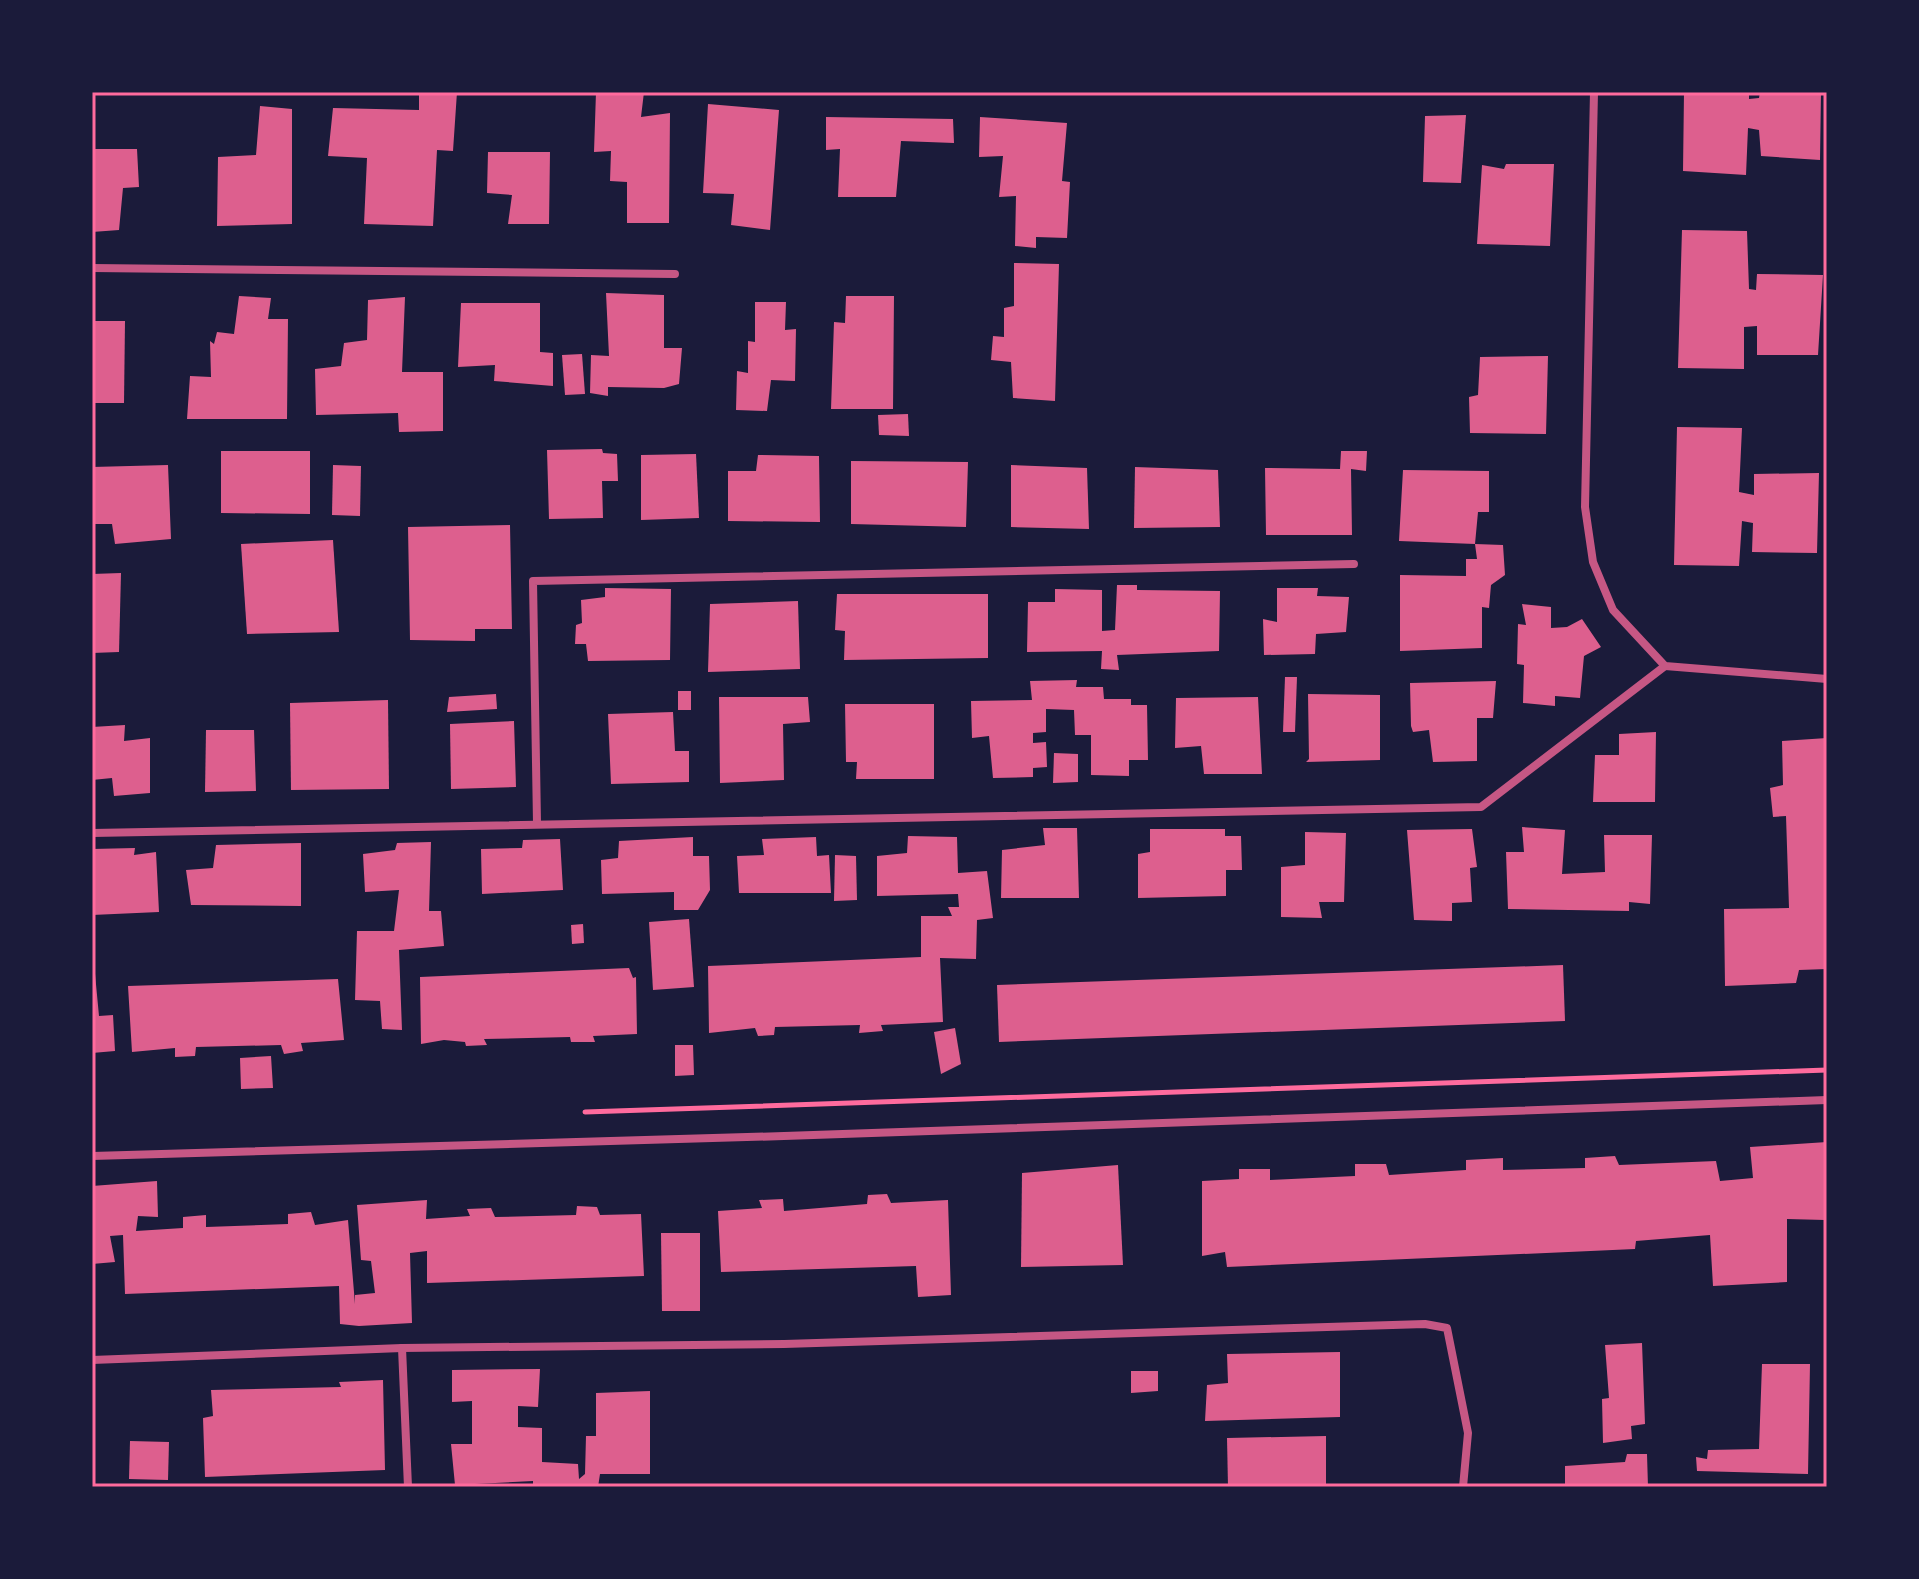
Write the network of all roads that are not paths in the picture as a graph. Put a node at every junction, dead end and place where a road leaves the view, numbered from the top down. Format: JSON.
{"nodes":[{"id":1,"x":1594,"y":92,"type":"edge"},
{"id":2,"x":92,"y":268,"type":"edge"},
{"id":3,"x":675,"y":274,"type":"dead end"},
{"id":4,"x":1354,"y":564,"type":"dead end"},
{"id":5,"x":1665,"y":666,"type":"junction"},
{"id":6,"x":1827,"y":679,"type":"edge"},
{"id":7,"x":537,"y":823,"type":"junction"},
{"id":8,"x":92,"y":833,"type":"edge"},
{"id":9,"x":1827,"y":1100,"type":"edge"},
{"id":10,"x":92,"y":1156,"type":"edge"},
{"id":11,"x":402,"y":1348,"type":"junction"},
{"id":12,"x":92,"y":1360,"type":"edge"},
{"id":13,"x":408,"y":1487,"type":"edge"},
{"id":14,"x":1463,"y":1487,"type":"edge"}],
"edges":[{"from":1,"to":5,"type":"street"},
{"from":2,"to":3,"type":"street"},
{"from":4,"to":7,"type":"street"},
{"from":5,"to":6,"type":"street"},
{"from":5,"to":7,"type":"street"},
{"from":7,"to":8,"type":"street"},
{"from":9,"to":10,"type":"street"},
{"from":11,"to":12,"type":"street"},
{"from":11,"to":13,"type":"street"},
{"from":11,"to":14,"type":"street"}]}
